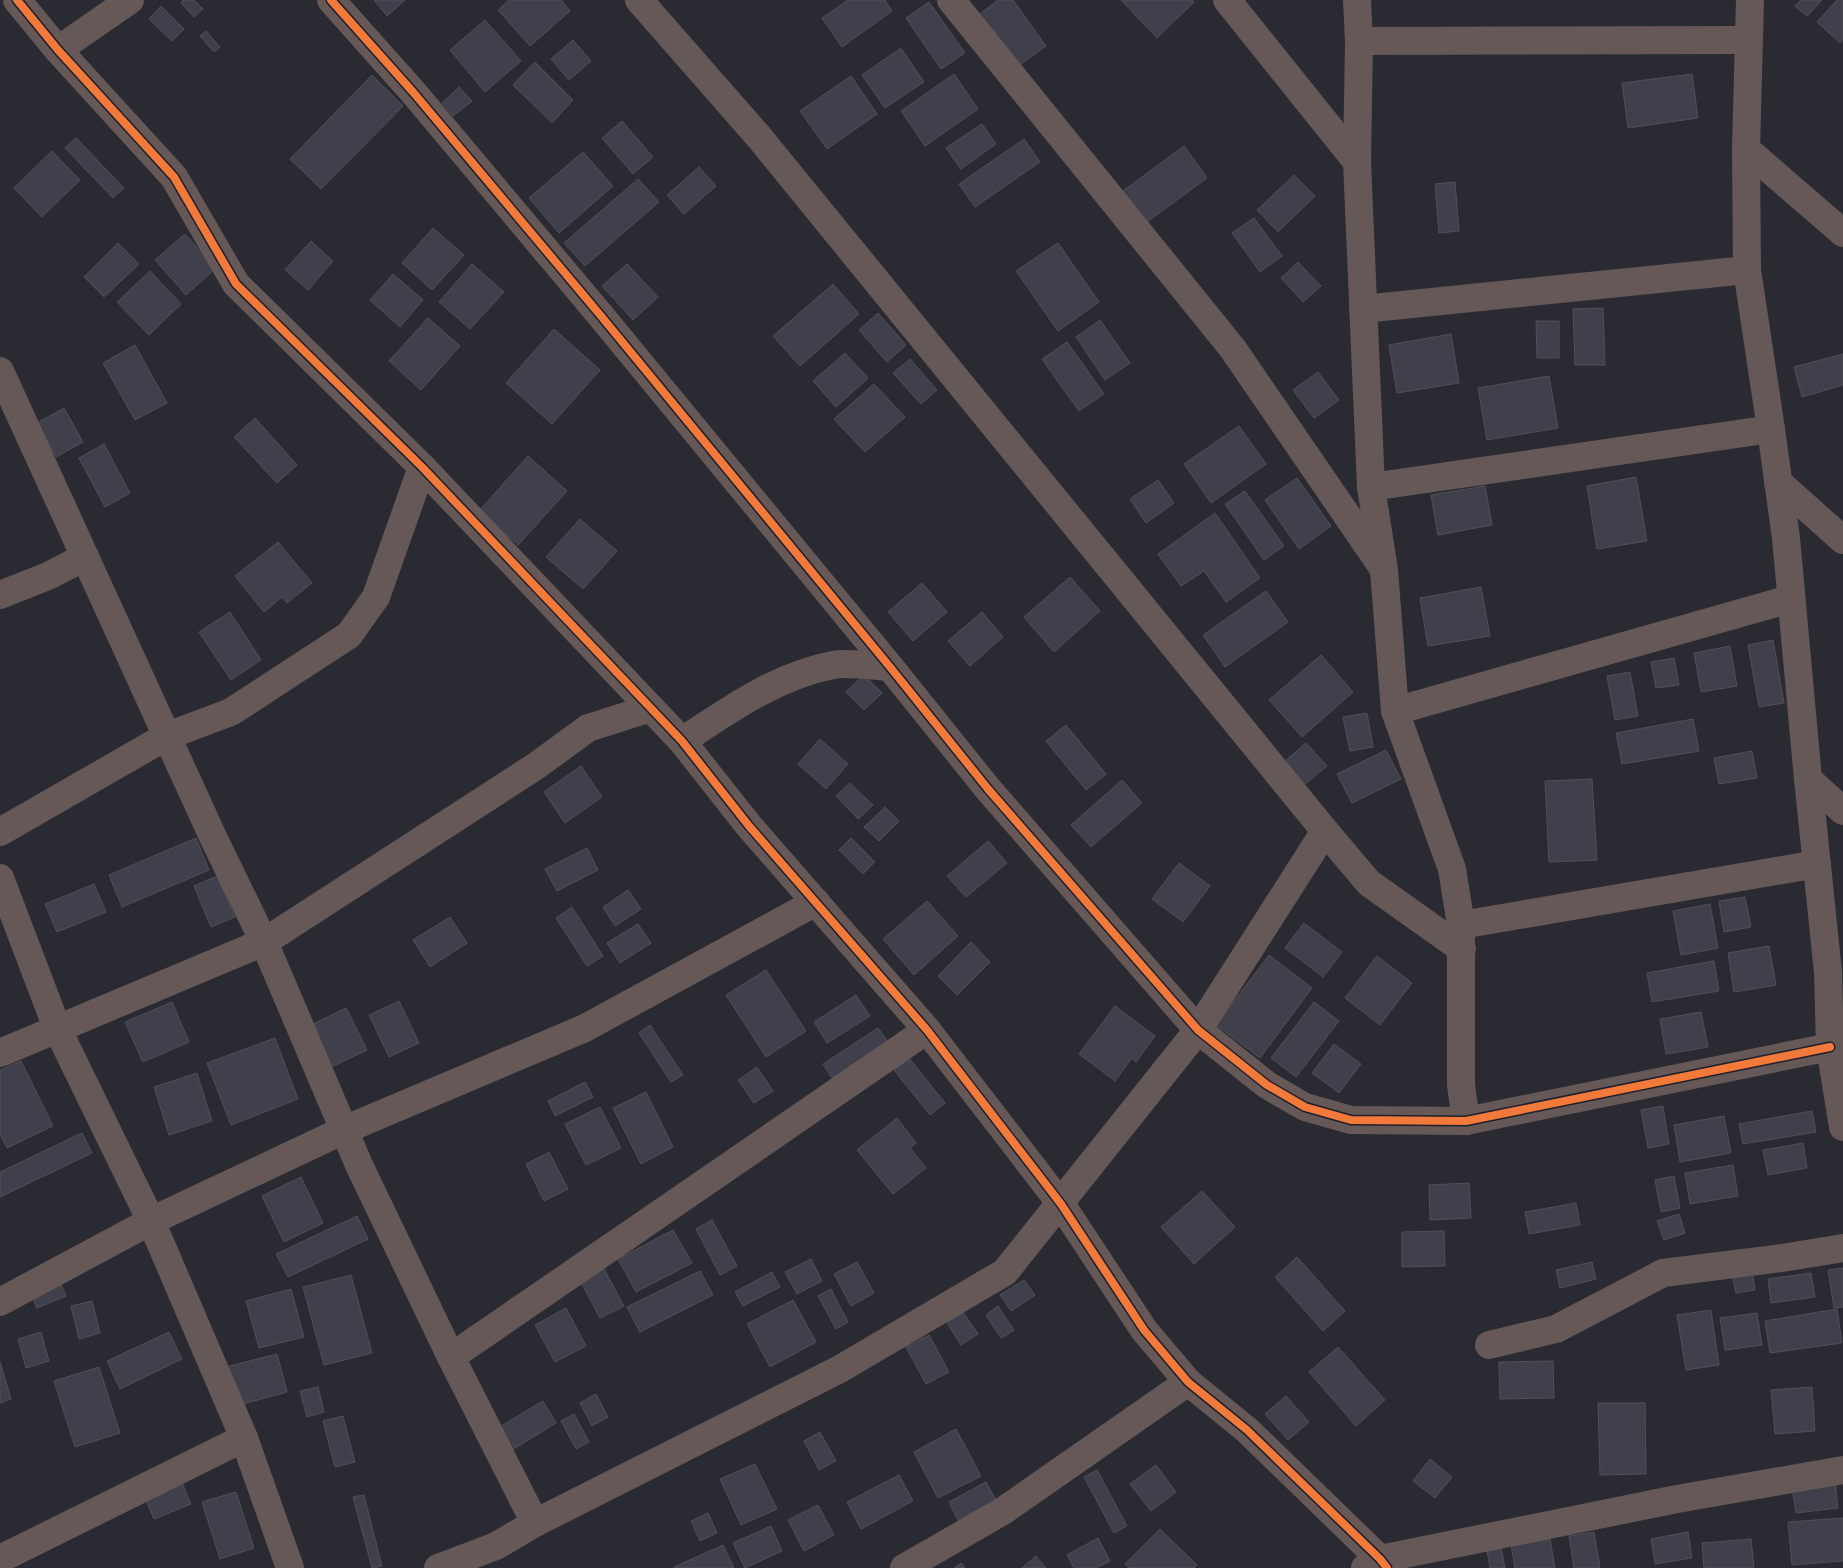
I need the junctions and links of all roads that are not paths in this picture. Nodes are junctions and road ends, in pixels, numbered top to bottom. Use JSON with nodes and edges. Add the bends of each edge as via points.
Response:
{"nodes":[{"id":1,"x":16,"y":0,"type":"edge"},
{"id":2,"x":130,"y":0,"type":"edge"},
{"id":3,"x":330,"y":0,"type":"edge"},
{"id":4,"x":639,"y":0,"type":"edge"},
{"id":5,"x":951,"y":0,"type":"edge"},
{"id":6,"x":1227,"y":0,"type":"edge"},
{"id":7,"x":1358,"y":0,"type":"edge"},
{"id":8,"x":1750,"y":0,"type":"edge"},
{"id":9,"x":1748,"y":40,"type":"junction"},
{"id":10,"x":1359,"y":41,"type":"junction"},
{"id":11,"x":58,"y":50,"type":"junction"},
{"id":12,"x":1746,"y":149,"type":"junction"},
{"id":13,"x":1357,"y":162,"type":"junction"},
{"id":14,"x":1843,"y":233,"type":"edge"},
{"id":15,"x":1747,"y":270,"type":"junction"},
{"id":16,"x":1363,"y":309,"type":"junction"},
{"id":17,"x":0,"y":371,"type":"edge"},
{"id":18,"x":1771,"y":429,"type":"junction"},
{"id":19,"x":422,"y":467,"type":"junction"},
{"id":20,"x":1778,"y":482,"type":"junction"},
{"id":21,"x":1371,"y":487,"type":"junction"},
{"id":22,"x":1843,"y":540,"type":"edge"},
{"id":23,"x":85,"y":557,"type":"junction"},
{"id":24,"x":1384,"y":570,"type":"junction"},
{"id":25,"x":0,"y":595,"type":"edge"},
{"id":26,"x":1790,"y":599,"type":"junction"},
{"id":27,"x":890,"y":667,"type":"junction"},
{"id":28,"x":650,"y":708,"type":"junction"},
{"id":29,"x":1395,"y":712,"type":"junction"},
{"id":30,"x":167,"y":736,"type":"junction"},
{"id":31,"x":682,"y":741,"type":"junction"},
{"id":32,"x":1808,"y":779,"type":"junction"},
{"id":33,"x":1843,"y":811,"type":"edge"},
{"id":34,"x":1325,"y":831,"type":"junction"},
{"id":35,"x":0,"y":832,"type":"edge"},
{"id":36,"x":1817,"y":864,"type":"junction"},
{"id":37,"x":0,"y":878,"type":"edge"},
{"id":38,"x":816,"y":902,"type":"junction"},
{"id":39,"x":1461,"y":937,"type":"junction"},
{"id":40,"x":264,"y":942,"type":"junction"},
{"id":41,"x":57,"y":1028,"type":"junction"},
{"id":42,"x":927,"y":1030,"type":"junction"},
{"id":43,"x":1198,"y":1030,"type":"junction"},
{"id":44,"x":1830,"y":1047,"type":"junction"},
{"id":45,"x":0,"y":1053,"type":"edge"},
{"id":46,"x":1466,"y":1121,"type":"junction"},
{"id":47,"x":1843,"y":1127,"type":"edge"},
{"id":48,"x":344,"y":1130,"type":"junction"},
{"id":49,"x":1060,"y":1204,"type":"junction"},
{"id":50,"x":151,"y":1221,"type":"junction"},
{"id":51,"x":1843,"y":1248,"type":"edge"},
{"id":52,"x":0,"y":1302,"type":"edge"},
{"id":53,"x":1490,"y":1345,"type":"dead end"},
{"id":54,"x":450,"y":1357,"type":"junction"},
{"id":55,"x":1188,"y":1382,"type":"junction"},
{"id":56,"x":244,"y":1438,"type":"junction"},
{"id":57,"x":1843,"y":1470,"type":"edge"},
{"id":58,"x":535,"y":1523,"type":"junction"},
{"id":59,"x":0,"y":1559,"type":"edge"},
{"id":60,"x":1377,"y":1565,"type":"edge"},
{"id":61,"x":290,"y":1568,"type":"edge"},
{"id":62,"x":438,"y":1568,"type":"edge"},
{"id":63,"x":904,"y":1568,"type":"edge"}],
"edges":[{"from":1,"to":11,"type":"street"},
{"from":2,"to":11,"type":"street"},
{"from":3,"to":27,"type":"street","via":[[420,99]]},
{"from":4,"to":34,"type":"street","via":[[759,136]]},
{"from":5,"to":24,"type":"street","via":[[1233,349]]},
{"from":6,"to":13,"type":"street"},
{"from":7,"to":10,"type":"street"},
{"from":8,"to":9,"type":"street"},
{"from":9,"to":10,"type":"street"},
{"from":9,"to":12,"type":"street"},
{"from":10,"to":13,"type":"street"},
{"from":11,"to":19,"type":"street","via":[[174,177],[236,284]]},
{"from":12,"to":14,"type":"street"},
{"from":12,"to":15,"type":"street"},
{"from":13,"to":16,"type":"street"},
{"from":15,"to":16,"type":"street"},
{"from":15,"to":18,"type":"street"},
{"from":16,"to":21,"type":"street"},
{"from":17,"to":23,"type":"street"},
{"from":18,"to":20,"type":"street"},
{"from":18,"to":21,"type":"street"},
{"from":19,"to":28,"type":"street"},
{"from":19,"to":30,"type":"street","via":[[376,597],[349,635],[230,712]]},
{"from":20,"to":22,"type":"street"},
{"from":20,"to":26,"type":"street"},
{"from":21,"to":24,"type":"street"},
{"from":23,"to":25,"type":"street"},
{"from":23,"to":30,"type":"street"},
{"from":24,"to":29,"type":"street"},
{"from":26,"to":29,"type":"street"},
{"from":26,"to":32,"type":"street"},
{"from":27,"to":31,"type":"street","via":[[834,664],[795,676],[754,694]]},
{"from":27,"to":43,"type":"street","via":[[988,789]]},
{"from":28,"to":31,"type":"street"},
{"from":28,"to":40,"type":"street","via":[[588,728],[536,766]]},
{"from":29,"to":39,"type":"street","via":[[1452,869]]},
{"from":30,"to":35,"type":"street"},
{"from":30,"to":40,"type":"street"},
{"from":31,"to":38,"type":"street","via":[[749,826]]},
{"from":32,"to":33,"type":"street"},
{"from":32,"to":36,"type":"street"},
{"from":34,"to":39,"type":"street","via":[[1369,883]]},
{"from":34,"to":43,"type":"street"},
{"from":36,"to":39,"type":"street"},
{"from":36,"to":44,"type":"street","via":[[1828,972]]},
{"from":37,"to":41,"type":"street"},
{"from":38,"to":42,"type":"street"},
{"from":38,"to":48,"type":"street","via":[[585,1028]]},
{"from":39,"to":46,"type":"street","via":[[1461,1085]]},
{"from":40,"to":41,"type":"street"},
{"from":40,"to":48,"type":"street"},
{"from":41,"to":45,"type":"street"},
{"from":41,"to":50,"type":"street"},
{"from":42,"to":49,"type":"street"},
{"from":42,"to":54,"type":"street"},
{"from":43,"to":46,"type":"street","via":[[1267,1084],[1305,1107],[1351,1120]]},
{"from":43,"to":49,"type":"street"},
{"from":44,"to":46,"type":"street"},
{"from":44,"to":47,"type":"street"},
{"from":48,"to":50,"type":"street"},
{"from":48,"to":54,"type":"street"},
{"from":49,"to":55,"type":"street","via":[[1144,1330]]},
{"from":49,"to":58,"type":"street","via":[[1005,1272],[840,1369]]},
{"from":50,"to":52,"type":"street"},
{"from":50,"to":56,"type":"street"},
{"from":51,"to":53,"type":"street","via":[[1663,1273],[1556,1329]]},
{"from":54,"to":58,"type":"street"},
{"from":55,"to":60,"type":"street","via":[[1247,1430]]},
{"from":55,"to":63,"type":"street","via":[[1003,1510]]},
{"from":56,"to":59,"type":"street"},
{"from":56,"to":61,"type":"street"},
{"from":57,"to":60,"type":"street","via":[[1677,1499]]},
{"from":58,"to":62,"type":"street","via":[[496,1546]]}]}
